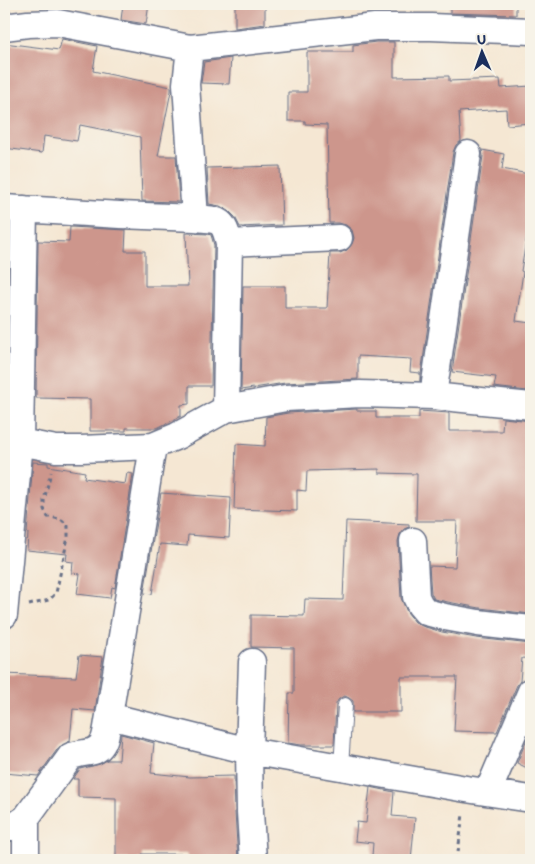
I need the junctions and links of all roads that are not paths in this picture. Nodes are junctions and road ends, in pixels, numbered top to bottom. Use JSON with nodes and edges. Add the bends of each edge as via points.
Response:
{"nodes":[{"id":1,"x":4,"y":27,"type":"edge"},
{"id":2,"x":531,"y":31,"type":"edge"},
{"id":3,"x":190,"y":48,"type":"junction"},
{"id":4,"x":468,"y":154,"type":"dead end"},
{"id":5,"x":14,"y":208,"type":"edge"},
{"id":6,"x":195,"y":218,"type":"junction"},
{"id":7,"x":339,"y":238,"type":"dead end"},
{"id":8,"x":229,"y":242,"type":"junction"},
{"id":9,"x":433,"y":396,"type":"junction"},
{"id":10,"x":531,"y":406,"type":"edge"},
{"id":11,"x":226,"y":409,"type":"junction"},
{"id":12,"x":12,"y":441,"type":"edge"},
{"id":13,"x":153,"y":446,"type":"junction"},
{"id":14,"x":414,"y":541,"type":"dead end"},
{"id":15,"x":4,"y":613,"type":"edge"},
{"id":16,"x":531,"y":630,"type":"edge"},
{"id":17,"x":252,"y":662,"type":"dead end"},
{"id":18,"x":531,"y":691,"type":"edge"},
{"id":19,"x":345,"y":705,"type":"dead end"},
{"id":20,"x":109,"y":716,"type":"junction"},
{"id":21,"x":249,"y":751,"type":"junction"},
{"id":22,"x":341,"y":767,"type":"junction"},
{"id":23,"x":477,"y":790,"type":"junction"},
{"id":24,"x":531,"y":799,"type":"edge"},
{"id":25,"x":15,"y":823,"type":"edge"},
{"id":26,"x":26,"y":860,"type":"edge"},
{"id":27,"x":253,"y":860,"type":"edge"}],
"edges":[{"from":1,"to":3,"type":"street","via":[[58,23]]},
{"from":2,"to":3,"type":"street","via":[[375,27]]},
{"from":3,"to":6,"type":"street","via":[[186,84]]},
{"from":4,"to":9,"type":"street"},
{"from":5,"to":6,"type":"street"},
{"from":5,"to":12,"type":"street"},
{"from":6,"to":8,"type":"street","via":[[220,222],[226,229]]},
{"from":7,"to":8,"type":"street"},
{"from":8,"to":11,"type":"street"},
{"from":9,"to":10,"type":"street"},
{"from":9,"to":11,"type":"street","via":[[360,394],[286,398]]},
{"from":11,"to":13,"type":"street"},
{"from":12,"to":13,"type":"street","via":[[56,449]]},
{"from":12,"to":15,"type":"street"},
{"from":13,"to":20,"type":"street"},
{"from":14,"to":16,"type":"street","via":[[416,597],[426,612],[478,624]]},
{"from":17,"to":21,"type":"street"},
{"from":18,"to":23,"type":"street"},
{"from":19,"to":22,"type":"lane"},
{"from":20,"to":21,"type":"street"},
{"from":20,"to":25,"type":"street","via":[[103,745],[91,752],[71,756]]},
{"from":21,"to":22,"type":"street"},
{"from":21,"to":27,"type":"street"},
{"from":22,"to":23,"type":"street"},
{"from":23,"to":24,"type":"street"},
{"from":25,"to":26,"type":"street"}]}
